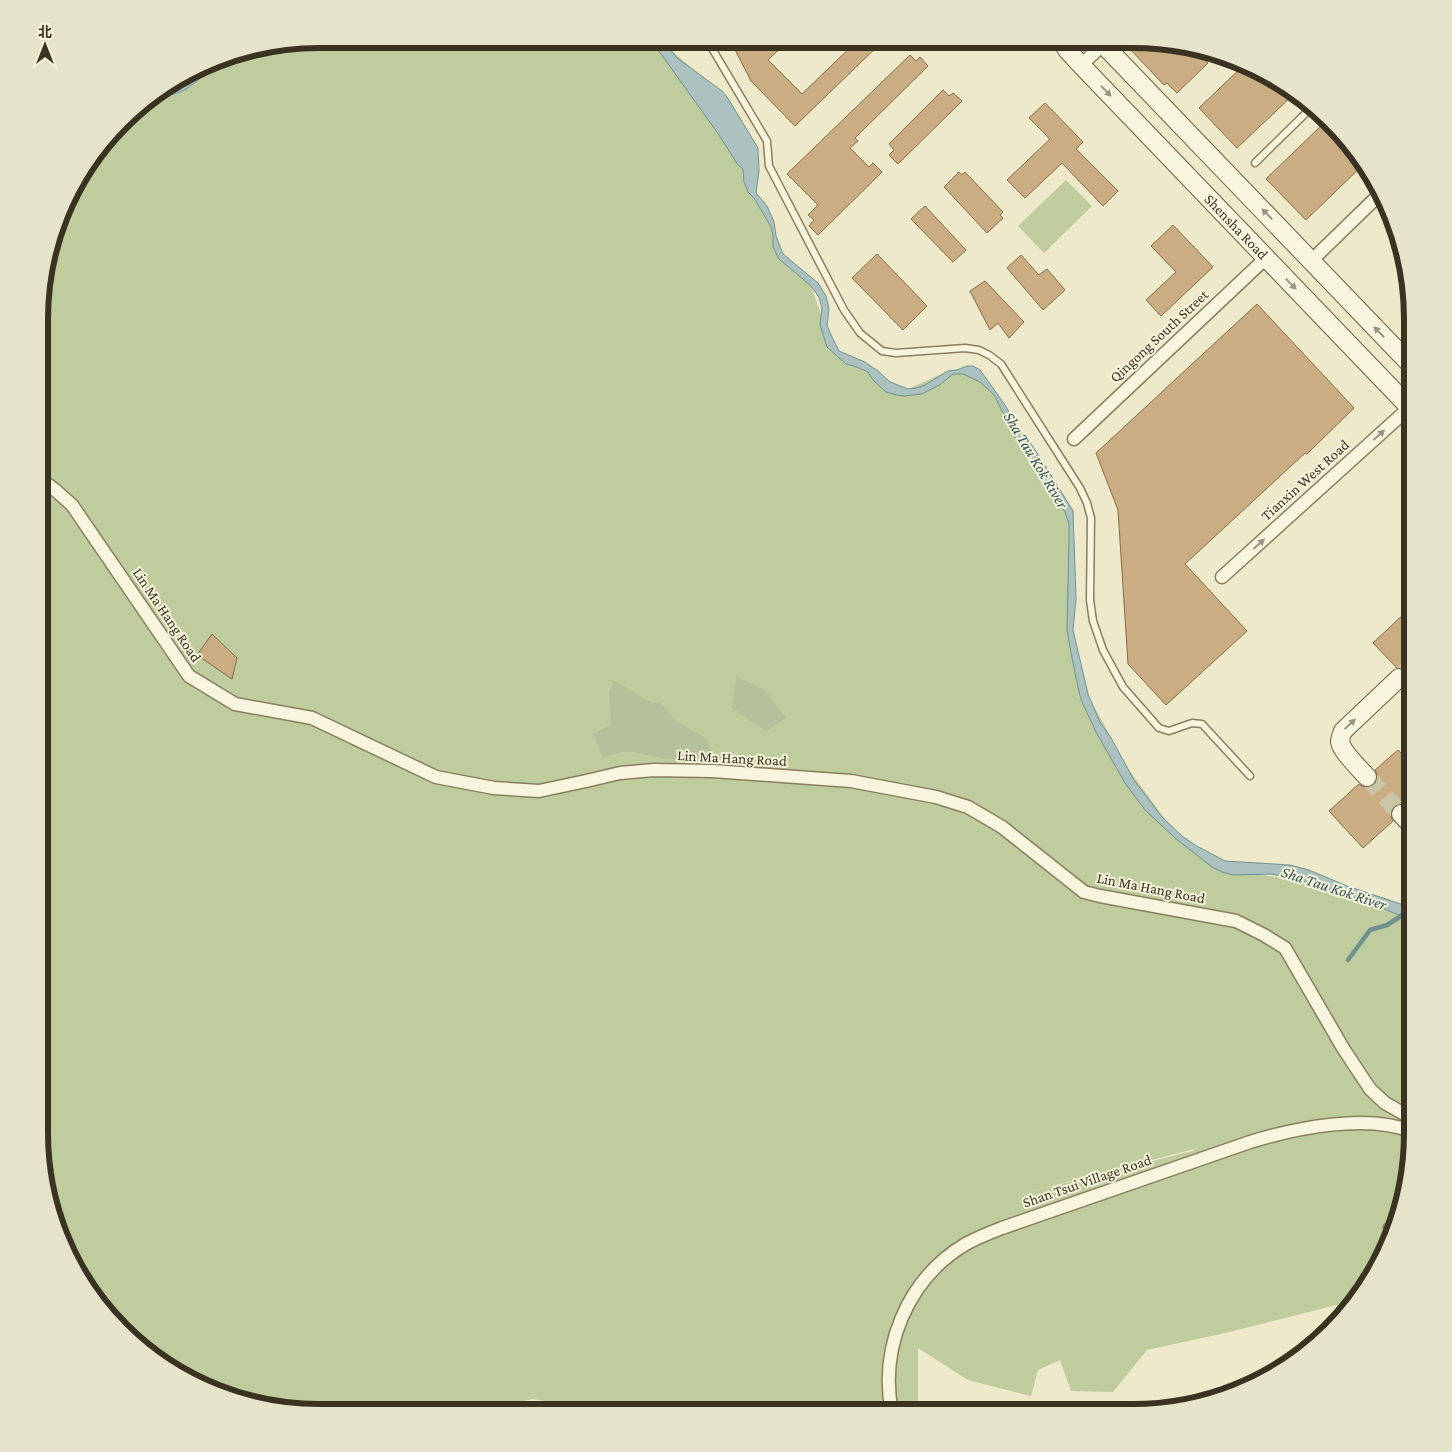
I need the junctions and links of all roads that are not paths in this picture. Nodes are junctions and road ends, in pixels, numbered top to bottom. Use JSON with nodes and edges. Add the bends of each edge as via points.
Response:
{"nodes":[{"id":1,"x":712,"y":48,"type":"edge"},
{"id":2,"x":1066,"y":48,"type":"edge"},
{"id":3,"x":1098,"y":48,"type":"edge"},
{"id":4,"x":1110,"y":48,"type":"edge"},
{"id":5,"x":1082,"y":65,"type":"junction"},
{"id":6,"x":1307,"y":111,"type":"edge"},
{"id":7,"x":1255,"y":163,"type":"dead end"},
{"id":8,"x":1376,"y":198,"type":"edge"},
{"id":9,"x":1266,"y":258,"type":"junction"},
{"id":10,"x":1311,"y":261,"type":"junction"},
{"id":11,"x":1404,"y":358,"type":"edge"},
{"id":12,"x":1404,"y":403,"type":"edge"},
{"id":13,"x":1404,"y":416,"type":"edge"},
{"id":14,"x":1074,"y":439,"type":"dead end"},
{"id":15,"x":48,"y":485,"type":"edge"},
{"id":16,"x":1222,"y":577,"type":"dead end"},
{"id":17,"x":1399,"y":678,"type":"tunnel mouth"},
{"id":18,"x":1250,"y":776,"type":"dead end"},
{"id":19,"x":1368,"y":777,"type":"tunnel mouth"},
{"id":20,"x":1404,"y":1113,"type":"edge"},
{"id":21,"x":1404,"y":1129,"type":"edge"},
{"id":22,"x":891,"y":1404,"type":"edge"}],
"edges":[{"from":1,"to":18,"type":"lane","via":[[767,141],[769,166],[844,310],[860,333],[882,351],[896,353],[965,348],[979,350],[1001,364],[1087,503],[1091,518],[1090,600],[1093,621],[1103,650],[1123,686],[1159,728],[1170,731],[1192,723],[1202,724]]},
{"from":2,"to":5,"type":"main road","name":"Shensha Road"},
{"from":3,"to":5,"type":"street"},
{"from":10,"to":4,"type":"main road","name":"Shensha Road","one_way":true},
{"from":5,"to":9,"type":"main road","name":"Shensha Road","one_way":true},
{"from":6,"to":7,"type":"lane"},
{"from":8,"to":10,"type":"street"},
{"from":9,"to":12,"type":"main road","name":"Shensha Road","one_way":true},
{"from":9,"to":14,"type":"street","name":"Qingong South Street"},
{"from":11,"to":10,"type":"main road","name":"Shensha Road","one_way":true},
{"from":16,"to":13,"type":"street","name":"Tianxin West Road","one_way":true},
{"from":15,"to":20,"type":"street","name":"Lin Ma Hang Road","via":[[72,505],[189,676],[235,704],[312,718],[436,777],[494,788],[539,791],[620,773],[712,771],[850,782],[936,797],[968,807],[1002,827],[1084,892],[1236,921],[1285,948],[1370,1089]]},
{"from":19,"to":17,"type":"main road","one_way":true,"via":[[1342,748],[1341,736]]},
{"from":21,"to":22,"type":"street","name":"Shan Tsui Village Road","via":[[1346,1124],[1280,1134],[976,1239],[932,1271],[916,1290],[903,1315],[890,1358]]}]}
